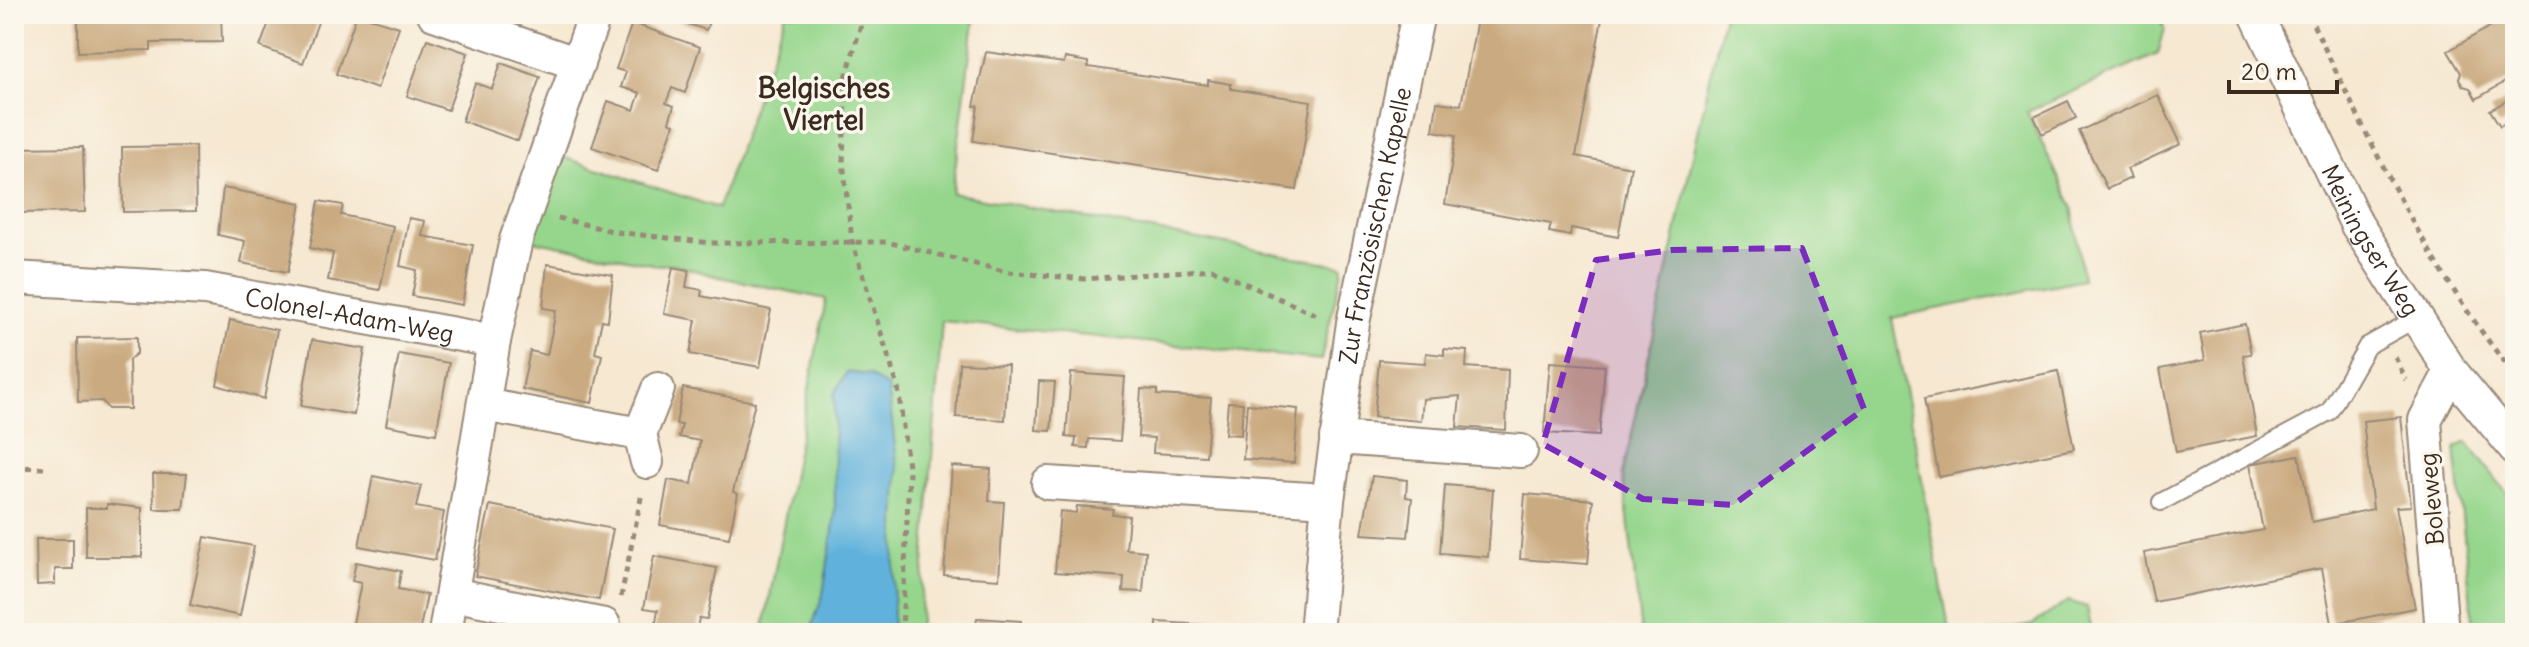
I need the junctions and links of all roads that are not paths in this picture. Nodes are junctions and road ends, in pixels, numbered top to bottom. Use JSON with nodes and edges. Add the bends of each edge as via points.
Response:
{"nodes":[{"id":1,"x":434,"y":14,"type":"edge"},
{"id":2,"x":595,"y":14,"type":"edge"},
{"id":3,"x":1418,"y":14,"type":"edge"},
{"id":4,"x":2262,"y":16,"type":"edge"},
{"id":5,"x":578,"y":64,"type":"junction"},
{"id":6,"x":14,"y":278,"type":"edge"},
{"id":7,"x":2417,"y":318,"type":"junction"},
{"id":8,"x":494,"y":341,"type":"junction"},
{"id":9,"x":2451,"y":371,"type":"junction"},
{"id":10,"x":658,"y":389,"type":"dead end"},
{"id":11,"x":484,"y":405,"type":"junction"},
{"id":12,"x":1336,"y":438,"type":"junction"},
{"id":13,"x":2515,"y":448,"type":"edge"},
{"id":14,"x":1521,"y":451,"type":"dead end"},
{"id":15,"x":1048,"y":483,"type":"dead end"},
{"id":16,"x":1328,"y":500,"type":"junction"},
{"id":17,"x":2161,"y":502,"type":"dead end"},
{"id":18,"x":452,"y":594,"type":"junction"},
{"id":19,"x":604,"y":629,"type":"edge"},
{"id":20,"x":445,"y":633,"type":"edge"},
{"id":21,"x":1316,"y":633,"type":"edge"},
{"id":22,"x":2370,"y":633,"type":"edge"},
{"id":23,"x":2380,"y":633,"type":"edge"},
{"id":24,"x":2442,"y":633,"type":"edge"}],
"edges":[{"from":1,"to":5,"type":"street"},
{"from":2,"to":5,"type":"street"},
{"from":3,"to":12,"type":"street","name":"Zur Französischen Kapelle","via":[[1353,323]]},
{"from":4,"to":7,"type":"street","name":"Meiningser Weg","via":[[2357,225]]},
{"from":5,"to":8,"type":"street","via":[[516,240]]},
{"from":6,"to":8,"type":"street","name":"Colonel-Adam-Weg","via":[[205,289]]},
{"from":7,"to":9,"type":"street","name":"Meiningser Weg"},
{"from":7,"to":17,"type":"lane","via":[[2367,346],[2329,412]]},
{"from":8,"to":11,"type":"street"},
{"from":9,"to":13,"type":"street","name":"Meiningser Weg"},
{"from":9,"to":24,"type":"street","name":"Boleweg","via":[[2425,420]]},
{"from":10,"to":11,"type":"street","via":[[644,448]]},
{"from":11,"to":18,"type":"street"},
{"from":12,"to":14,"type":"street"},
{"from":12,"to":16,"type":"street","name":"Zur Französischen Kapelle"},
{"from":15,"to":16,"type":"street"},
{"from":16,"to":21,"type":"street","name":"Zur Französischen Kapelle"},
{"from":18,"to":19,"type":"street"},
{"from":18,"to":20,"type":"street"},
{"from":22,"to":23,"type":"lane"}]}
